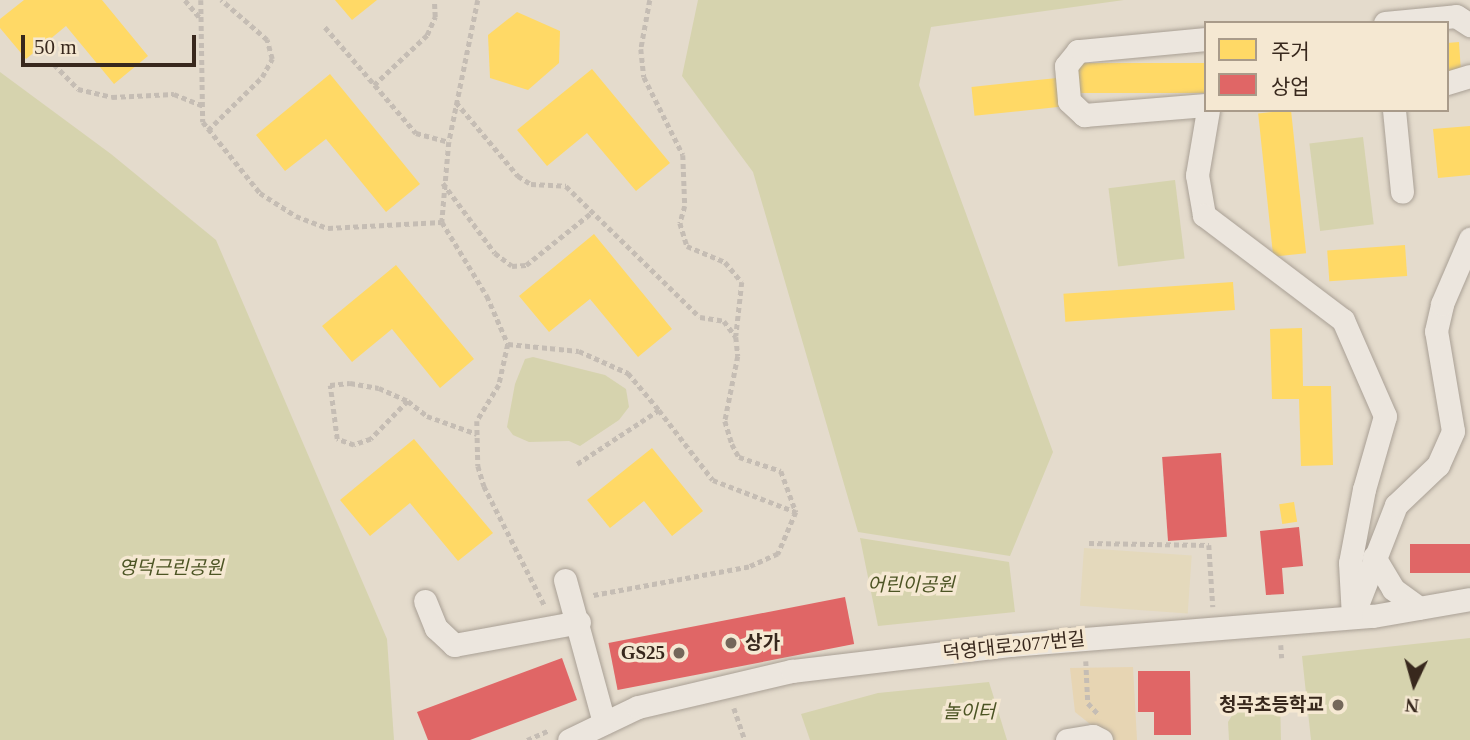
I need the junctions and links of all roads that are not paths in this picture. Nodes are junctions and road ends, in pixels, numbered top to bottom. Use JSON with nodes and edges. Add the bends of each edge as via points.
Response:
{"nodes":[{"id":1,"x":1406,"y":21,"type":"edge"},
{"id":2,"x":1470,"y":25,"type":"edge"},
{"id":3,"x":1204,"y":39,"type":"edge"},
{"id":4,"x":1470,"y":76,"type":"edge"},
{"id":5,"x":1449,"y":83,"type":"edge"},
{"id":6,"x":1204,"y":105,"type":"edge"},
{"id":7,"x":1208,"y":112,"type":"edge"},
{"id":8,"x":1394,"y":112,"type":"edge"},
{"id":9,"x":1402,"y":192,"type":"dead end"},
{"id":10,"x":1470,"y":239,"type":"edge"},
{"id":11,"x":1462,"y":434,"type":"edge"},
{"id":12,"x":1364,"y":489,"type":"junction"},
{"id":13,"x":1396,"y":505,"type":"junction"},
{"id":14,"x":1374,"y":557,"type":"junction"},
{"id":15,"x":569,"y":589,"type":"road end"},
{"id":16,"x":1470,"y":599,"type":"edge"},
{"id":17,"x":425,"y":601,"type":"dead end"},
{"id":18,"x":1419,"y":608,"type":"junction"},
{"id":19,"x":1353,"y":617,"type":"junction"},
{"id":20,"x":579,"y":622,"type":"junction"},
{"id":21,"x":604,"y":723,"type":"junction"},
{"id":22,"x":1103,"y":731,"type":"edge"},
{"id":23,"x":569,"y":740,"type":"edge"},
{"id":24,"x":1067,"y":740,"type":"edge"}],
"edges":[{"from":1,"to":2,"type":"street","via":[[1457,16]]},
{"from":3,"to":6,"type":"street","via":[[1078,51],[1066,66],[1069,102],[1084,115]]},
{"from":4,"to":5,"type":"street"},
{"from":7,"to":12,"type":"street","via":[[1198,175],[1203,215],[1343,320],[1385,416]]},
{"from":8,"to":9,"type":"street"},
{"from":10,"to":11,"type":"street","via":[[1442,304],[1436,331]]},
{"from":11,"to":13,"type":"street"},
{"from":12,"to":13,"type":"street"},
{"from":12,"to":19,"type":"street","via":[[1350,563]]},
{"from":13,"to":14,"type":"street"},
{"from":14,"to":18,"type":"street","via":[[1393,589]]},
{"from":14,"to":19,"type":"street"},
{"from":15,"to":20,"type":"street"},
{"from":16,"to":18,"type":"street","name":"덕영대로2077번길"},
{"from":17,"to":20,"type":"street","via":[[436,628],[454,645]]},
{"from":18,"to":19,"type":"street","name":"덕영대로2077번길"},
{"from":19,"to":21,"type":"street","name":"덕영대로2077번길","via":[[1010,645],[792,671],[638,707]]},
{"from":20,"to":21,"type":"street"},
{"from":21,"to":23,"type":"street","name":"덕영대로2077번길"},
{"from":22,"to":24,"type":"street"}]}
